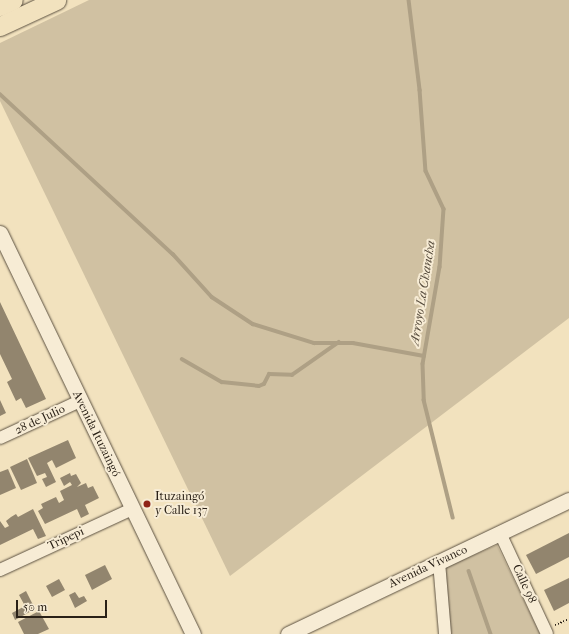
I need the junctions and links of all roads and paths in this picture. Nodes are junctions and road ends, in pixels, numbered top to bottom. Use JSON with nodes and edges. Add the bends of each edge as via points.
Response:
{"nodes":[{"id":1,"x":13,"y":0,"type":"edge"},
{"id":2,"x":56,"y":0,"type":"edge"},
{"id":3,"x":0,"y":6,"type":"edge"},
{"id":4,"x":0,"y":26,"type":"edge"},
{"id":5,"x":0,"y":233,"type":"edge"},
{"id":6,"x":80,"y":401,"type":"junction"},
{"id":7,"x":0,"y":438,"type":"edge"},
{"id":8,"x":569,"y":500,"type":"edge"},
{"id":9,"x":132,"y":509,"type":"junction"},
{"id":10,"x":500,"y":533,"type":"junction"},
{"id":11,"x":439,"y":562,"type":"junction"},
{"id":12,"x":0,"y":570,"type":"edge"},
{"id":13,"x":569,"y":619,"type":"edge"},
{"id":14,"x":546,"y":632,"type":"edge"},
{"id":15,"x":193,"y":634,"type":"edge"},
{"id":16,"x":288,"y":634,"type":"edge"},
{"id":17,"x":445,"y":634,"type":"edge"}],
"edges":[{"from":1,"to":3,"type":"main road"},
{"from":2,"to":4,"type":"main road"},
{"from":5,"to":6,"type":"street","name":"Avenida Ituzaingó"},
{"from":6,"to":7,"type":"street","name":"28 de Julio"},
{"from":6,"to":9,"type":"street","name":"Avenida Ituzaingó"},
{"from":8,"to":10,"type":"street","name":"Avenida Vivanco"},
{"from":9,"to":12,"type":"street","name":"Tripepi"},
{"from":9,"to":15,"type":"street","name":"Avenida Ituzaingó"},
{"from":10,"to":11,"type":"street","name":"Avenida Vivanco"},
{"from":10,"to":14,"type":"street","name":"Calle 98"},
{"from":11,"to":16,"type":"street","name":"Avenida Vivanco"},
{"from":11,"to":17,"type":"street"},
{"from":13,"to":14,"type":"path"}]}
